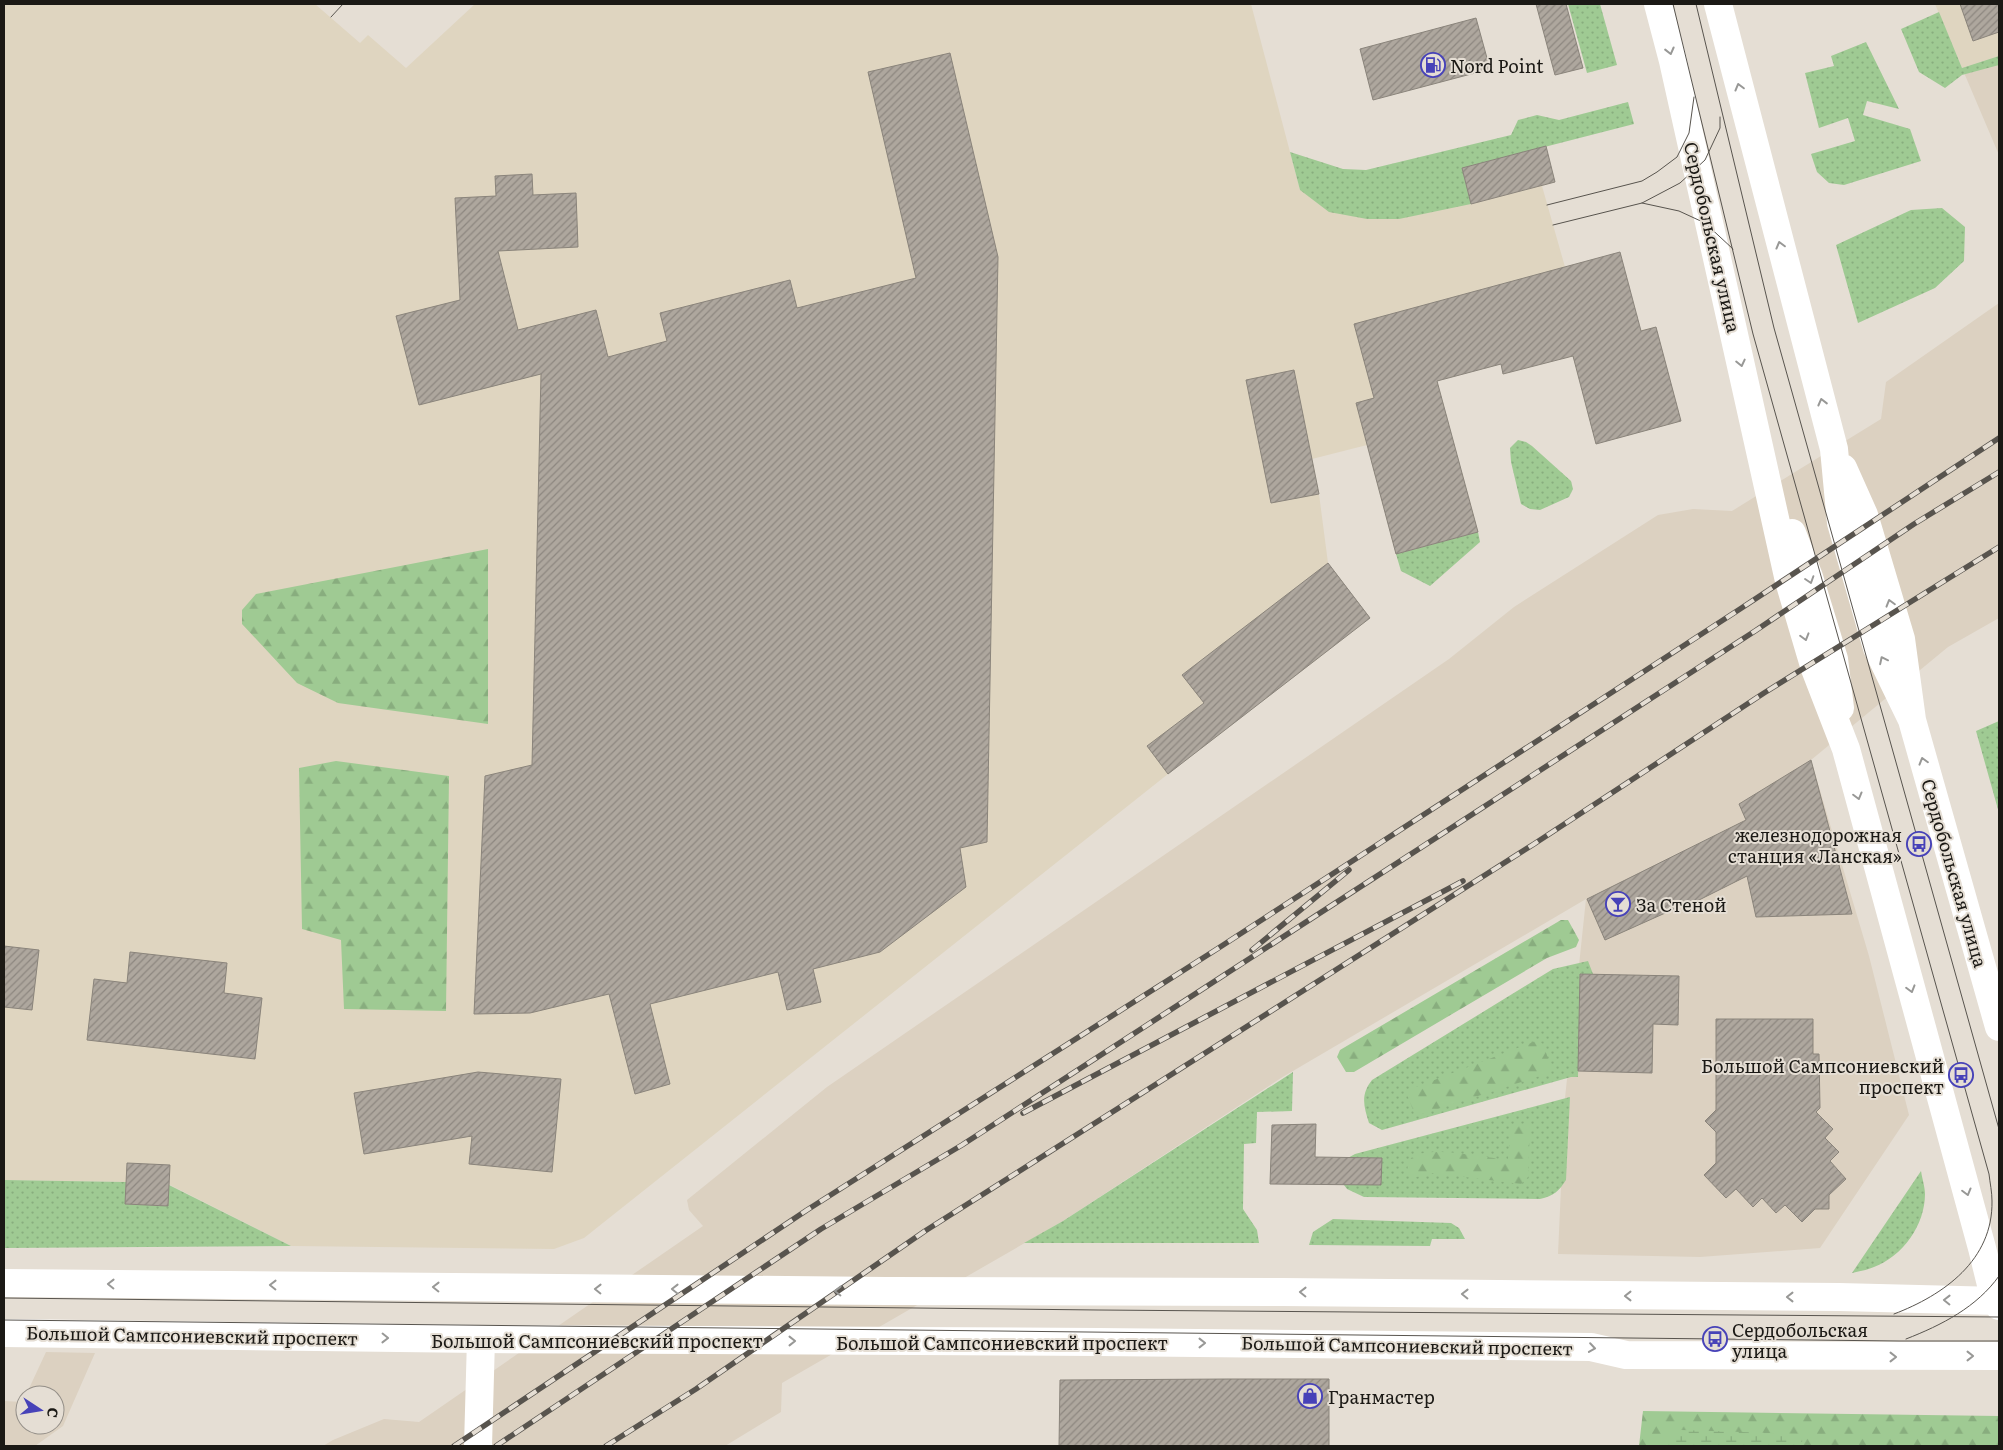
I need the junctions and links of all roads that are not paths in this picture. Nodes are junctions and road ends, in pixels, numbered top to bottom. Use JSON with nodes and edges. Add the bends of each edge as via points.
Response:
{"nodes":[{"id":1,"x":1658,"y":4,"type":"edge"},
{"id":2,"x":1718,"y":4,"type":"edge"},
{"id":3,"x":1999,"y":1027,"type":"edge"},
{"id":4,"x":4,"y":1283,"type":"edge"},
{"id":5,"x":1998,"y":1302,"type":"edge"},
{"id":6,"x":4,"y":1333,"type":"edge"},
{"id":7,"x":481,"y":1339,"type":"junction"},
{"id":8,"x":1999,"y":1356,"type":"edge"},
{"id":9,"x":478,"y":1446,"type":"edge"}],
"edges":[{"from":1,"to":5,"type":"main road","name":"Сердобольская улица","one_way":true,"via":[[1766,470],[1810,577],[1834,659],[1846,749]]},
{"from":3,"to":2,"type":"main road","name":"Сердобольская улица","one_way":true,"via":[[1912,720],[1877,648],[1841,523],[1834,449]]},
{"from":5,"to":4,"type":"main road","one_way":true,"via":[[1829,1297]]},
{"from":6,"to":7,"type":"main road","name":"Большой Сампсониевский проспект","one_way":true},
{"from":7,"to":8,"type":"main road","name":"Большой Сампсониевский проспект","one_way":true,"via":[[1590,1347],[1626,1355]]},
{"from":7,"to":9,"type":"main road"}]}
